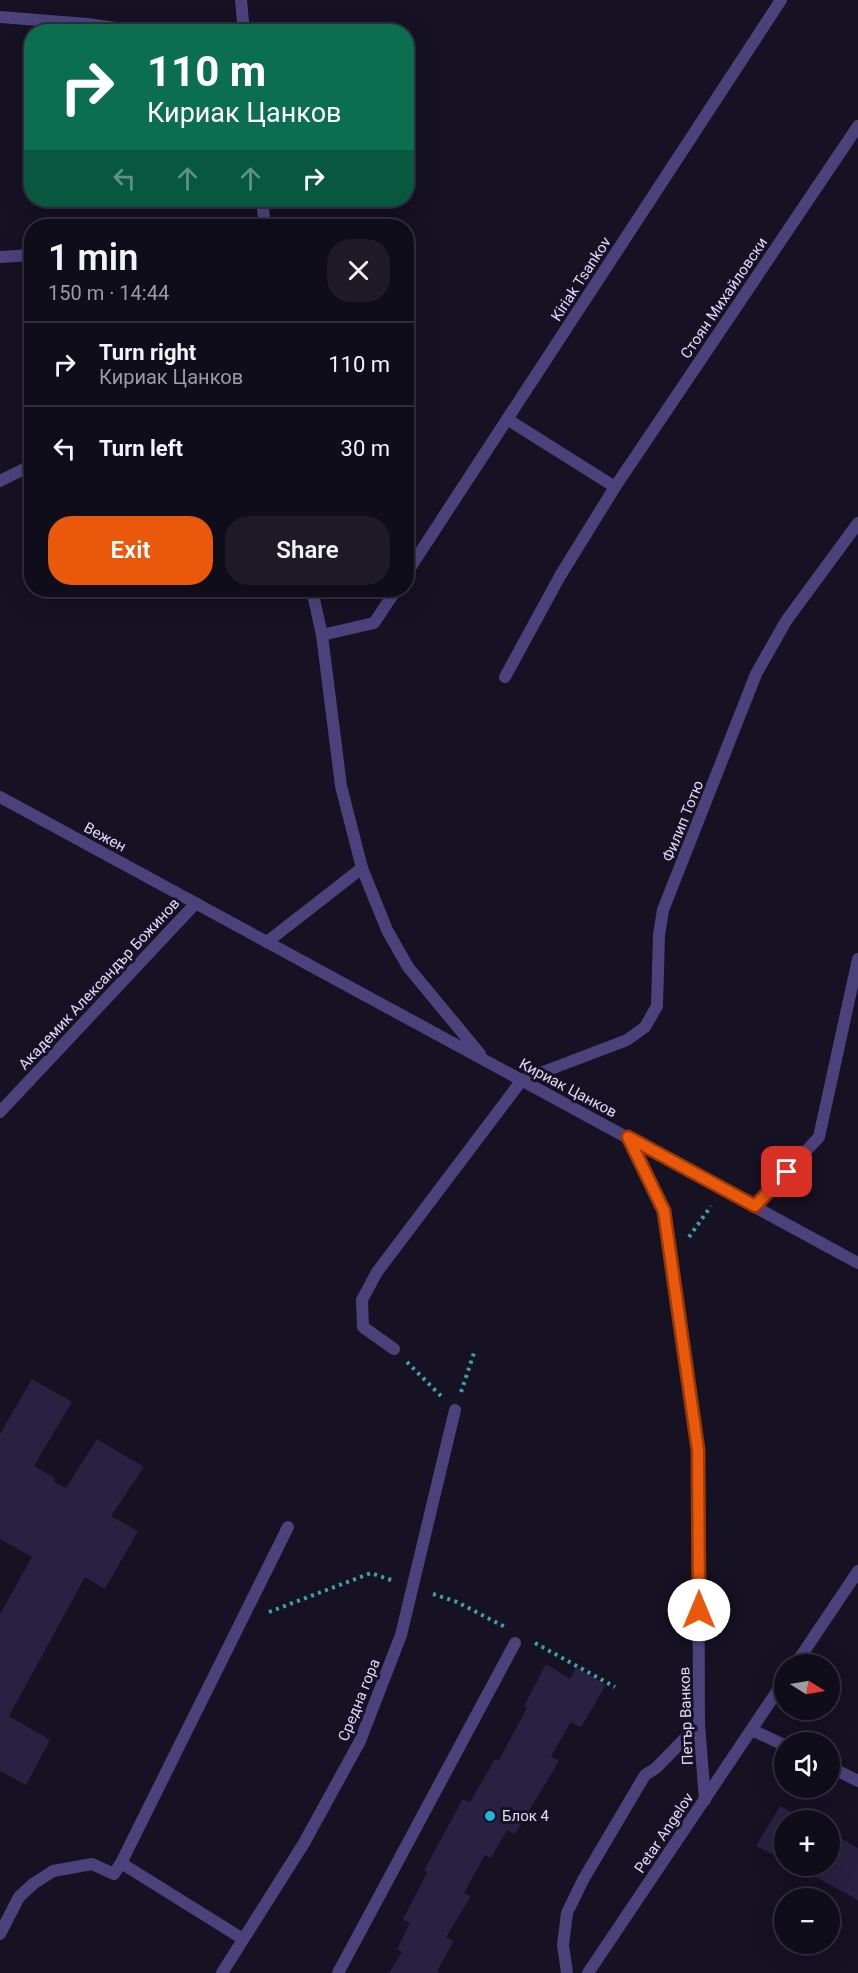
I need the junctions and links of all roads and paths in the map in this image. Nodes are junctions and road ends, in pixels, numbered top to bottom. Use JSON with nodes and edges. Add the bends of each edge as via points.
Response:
{"nodes":[{"id":1,"x":241,"y":0,"type":"edge"},
{"id":2,"x":781,"y":0,"type":"edge"},
{"id":3,"x":0,"y":16,"type":"edge"},
{"id":4,"x":87,"y":24,"type":"edge"},
{"id":5,"x":243,"y":24,"type":"edge"},
{"id":6,"x":858,"y":126,"type":"edge"},
{"id":7,"x":24,"y":256,"type":"edge"},
{"id":8,"x":0,"y":257,"type":"edge"},
{"id":9,"x":507,"y":420,"type":"junction"},
{"id":10,"x":24,"y":469,"type":"edge"},
{"id":11,"x":0,"y":481,"type":"edge"},
{"id":12,"x":615,"y":487,"type":"junction"},
{"id":13,"x":858,"y":523,"type":"edge"},
{"id":14,"x":414,"y":562,"type":"edge"},
{"id":15,"x":314,"y":597,"type":"edge"},
{"id":16,"x":391,"y":597,"type":"edge"},
{"id":17,"x":322,"y":635,"type":"junction"},
{"id":18,"x":505,"y":677,"type":"dead end"},
{"id":19,"x":0,"y":797,"type":"edge"},
{"id":20,"x":362,"y":868,"type":"junction"},
{"id":21,"x":196,"y":903,"type":"junction"},
{"id":22,"x":267,"y":942,"type":"junction"},
{"id":23,"x":858,"y":959,"type":"edge"},
{"id":24,"x":485,"y":1060,"type":"junction"},
{"id":25,"x":522,"y":1080,"type":"junction"},
{"id":26,"x":0,"y":1112,"type":"edge"},
{"id":27,"x":628,"y":1137,"type":"junction"},
{"id":28,"x":723,"y":1189,"type":"junction"},
{"id":29,"x":755,"y":1206,"type":"junction"},
{"id":30,"x":672,"y":1262,"type":"junction"},
{"id":31,"x":858,"y":1263,"type":"edge"},
{"id":32,"x":394,"y":1348,"type":"joint"},
{"id":33,"x":476,"y":1350,"type":"dead end"},
{"id":34,"x":455,"y":1410,"type":"junction"},
{"id":35,"x":288,"y":1527,"type":"dead end"},
{"id":36,"x":858,"y":1571,"type":"edge"},
{"id":37,"x":404,"y":1584,"type":"dead end"},
{"id":38,"x":425,"y":1591,"type":"dead end"},
{"id":39,"x":240,"y":1623,"type":"junction"},
{"id":40,"x":505,"y":1627,"type":"dead end"},
{"id":41,"x":531,"y":1641,"type":"dead end"},
{"id":42,"x":515,"y":1643,"type":"dead end"},
{"id":43,"x":802,"y":1654,"type":"edge"},
{"id":44,"x":615,"y":1687,"type":"dead end"},
{"id":45,"x":774,"y":1696,"type":"edge"},
{"id":46,"x":699,"y":1724,"type":"junction"},
{"id":47,"x":752,"y":1730,"type":"junction"},
{"id":48,"x":774,"y":1740,"type":"edge"},
{"id":49,"x":840,"y":1772,"type":"edge"},
{"id":50,"x":858,"y":1781,"type":"edge"},
{"id":51,"x":705,"y":1800,"type":"junction"},
{"id":52,"x":121,"y":1863,"type":"junction"},
{"id":53,"x":0,"y":1934,"type":"edge"},
{"id":54,"x":243,"y":1939,"type":"junction"},
{"id":55,"x":222,"y":1973,"type":"edge"},
{"id":56,"x":338,"y":1973,"type":"edge"},
{"id":57,"x":567,"y":1973,"type":"edge"},
{"id":58,"x":588,"y":1973,"type":"edge"}],
"edges":[{"from":1,"to":5,"type":"street"},
{"from":2,"to":9,"type":"street","name":"Kiriak Tsankov"},
{"from":3,"to":4,"type":"street"},
{"from":6,"to":12,"type":"street","name":"Стоян Михайловски"},
{"from":7,"to":8,"type":"street"},
{"from":9,"to":12,"type":"street"},
{"from":9,"to":14,"type":"street","name":"Kiriak Tsankov"},
{"from":10,"to":11,"type":"street"},
{"from":12,"to":18,"type":"street","name":"Стоян Михайловски","via":[[560,576]]},
{"from":13,"to":25,"type":"street","name":"Филип Тотю","via":[[786,621],[756,674],[663,910],[657,1006],[645,1027],[627,1040]]},
{"from":15,"to":17,"type":"street","name":"Кириак Цанков"},
{"from":16,"to":17,"type":"street","via":[[374,623]]},
{"from":17,"to":20,"type":"street","name":"Кириак Цанков","via":[[341,786]]},
{"from":19,"to":21,"type":"street","name":"Вежен"},
{"from":20,"to":22,"type":"street"},
{"from":20,"to":24,"type":"street","name":"Кириак Цанков","via":[[387,930],[408,967]]},
{"from":21,"to":22,"type":"street","name":"Кириак Цанков"},
{"from":21,"to":26,"type":"street","name":"Академик Александър Божинов"},
{"from":22,"to":24,"type":"street","name":"Кириак Цанков"},
{"from":23,"to":29,"type":"street","via":[[819,1137]]},
{"from":24,"to":25,"type":"street","name":"Кириак Цанков"},
{"from":25,"to":27,"type":"street","name":"Кириак Цанков"},
{"from":25,"to":32,"type":"street","via":[[377,1272],[362,1300],[363,1327]]},
{"from":27,"to":28,"type":"street","name":"Кириак Цанков"},
{"from":27,"to":30,"type":"street","name":"Петър Ванков","via":[[664,1211]]},
{"from":28,"to":29,"type":"street","name":"Кириак Цанков"},
{"from":28,"to":30,"type":"path"},
{"from":29,"to":31,"type":"street","name":"Кириак Цанков"},
{"from":30,"to":46,"type":"street","name":"Петър Ванков","via":[[698,1450]]},
{"from":32,"to":34,"type":"path"},
{"from":33,"to":34,"type":"path"},
{"from":34,"to":54,"type":"street","name":"Средна гора","via":[[401,1635],[360,1741],[304,1843]]},
{"from":35,"to":39,"type":"street"},
{"from":36,"to":43,"type":"street"},
{"from":37,"to":39,"type":"path","via":[[372,1573]]},
{"from":38,"to":40,"type":"path","via":[[457,1602]]},
{"from":39,"to":52,"type":"street"},
{"from":41,"to":44,"type":"path"},
{"from":42,"to":56,"type":"street"},
{"from":45,"to":47,"type":"street","name":"Petar Angelov"},
{"from":46,"to":51,"type":"street","name":"Петър Ванков"},
{"from":46,"to":57,"type":"street","via":[[645,1775],[583,1880],[567,1913],[563,1945]]},
{"from":47,"to":48,"type":"street"},
{"from":47,"to":51,"type":"street","name":"Petar Angelov"},
{"from":49,"to":50,"type":"street"},
{"from":51,"to":58,"type":"street","name":"Petar Angelov"},
{"from":52,"to":53,"type":"street","via":[[114,1874],[92,1864],[53,1871],[19,1898]]},
{"from":52,"to":54,"type":"street"},
{"from":54,"to":55,"type":"street","name":"Средна гора"}]}
